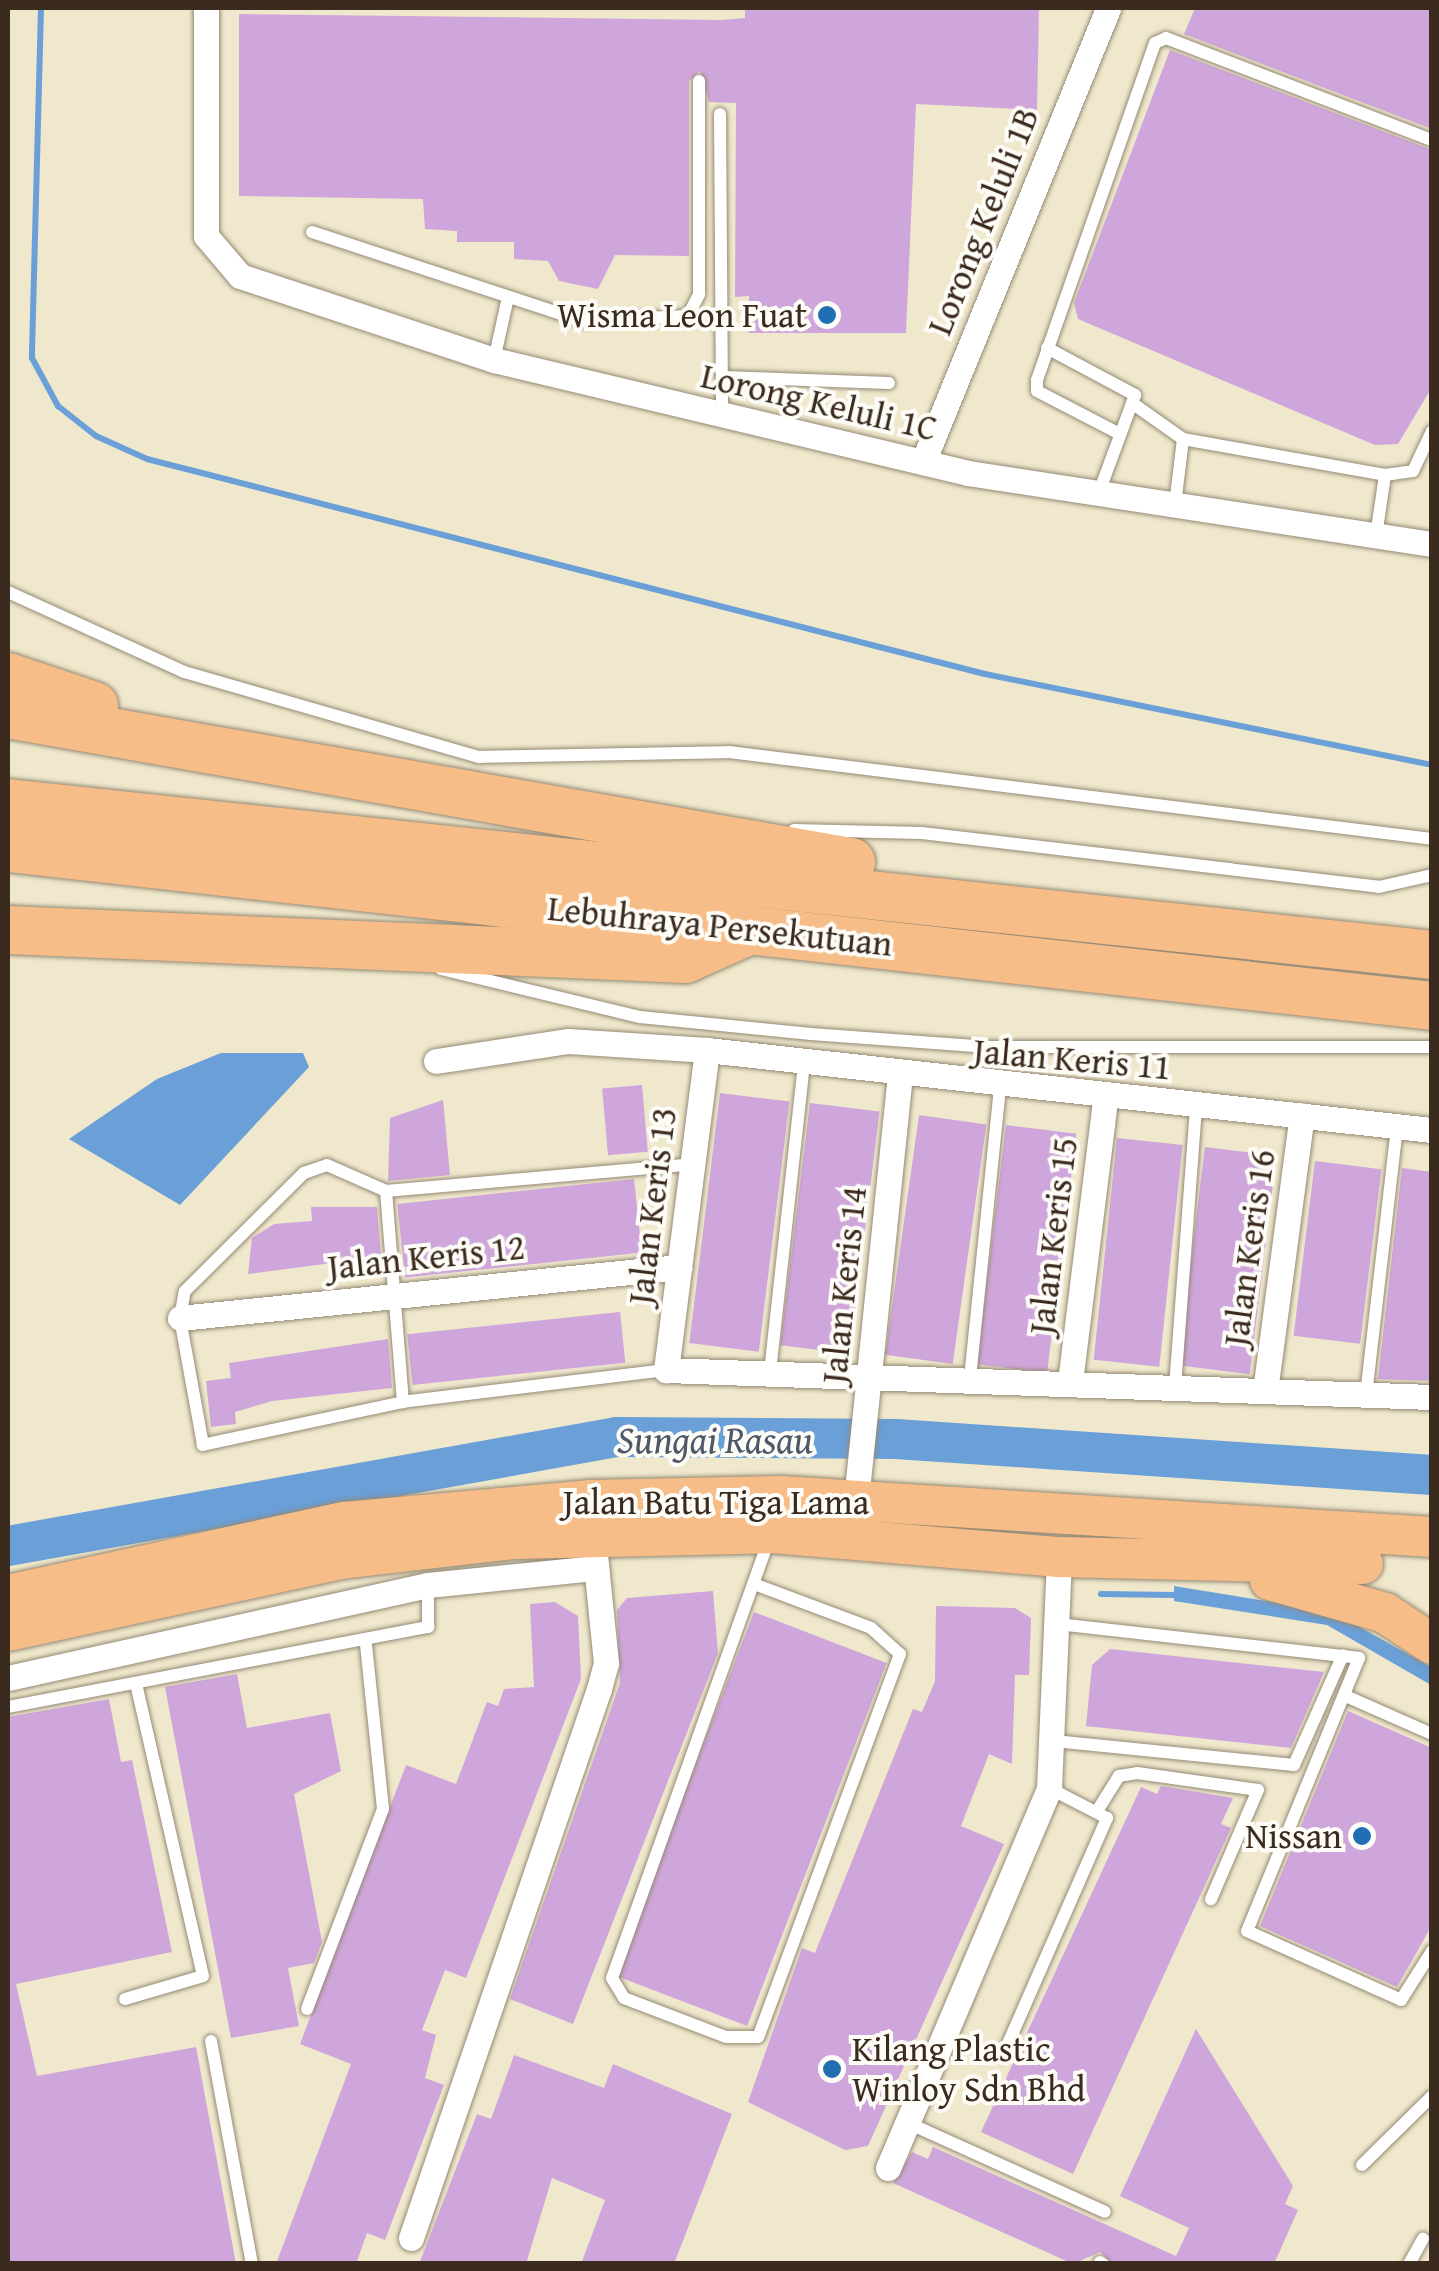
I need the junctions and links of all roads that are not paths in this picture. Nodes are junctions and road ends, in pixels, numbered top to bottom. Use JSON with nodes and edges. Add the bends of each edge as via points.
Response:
{"nodes":[{"id":1,"x":206,"y":8,"type":"edge"},
{"id":2,"x":1108,"y":8,"type":"edge"},
{"id":3,"x":699,"y":82,"type":"dead end"},
{"id":4,"x":720,"y":114,"type":"dead end"},
{"id":5,"x":1432,"y":140,"type":"edge"},
{"id":6,"x":312,"y":232,"type":"dead end"},
{"id":7,"x":507,"y":302,"type":"junction"},
{"id":8,"x":1048,"y":348,"type":"junction"},
{"id":9,"x":494,"y":360,"type":"junction"},
{"id":10,"x":724,"y":377,"type":"junction"},
{"id":11,"x":889,"y":383,"type":"dead end"},
{"id":12,"x":1132,"y":402,"type":"junction"},
{"id":13,"x":722,"y":416,"type":"junction"},
{"id":14,"x":1432,"y":430,"type":"edge"},
{"id":15,"x":1118,"y":432,"type":"junction"},
{"id":16,"x":1184,"y":439,"type":"junction"},
{"id":17,"x":922,"y":462,"type":"junction"},
{"id":18,"x":1384,"y":474,"type":"junction"},
{"id":19,"x":1098,"y":495,"type":"junction"},
{"id":20,"x":1175,"y":508,"type":"junction"},
{"id":21,"x":1376,"y":536,"type":"junction"},
{"id":22,"x":1432,"y":544,"type":"edge"},
{"id":23,"x":8,"y":592,"type":"edge"},
{"id":24,"x":8,"y":677,"type":"edge"},
{"id":25,"x":8,"y":714,"type":"edge"},
{"id":26,"x":192,"y":748,"type":"junction"},
{"id":27,"x":479,"y":757,"type":"junction"},
{"id":28,"x":413,"y":788,"type":"junction"},
{"id":29,"x":8,"y":803,"type":"edge"},
{"id":30,"x":1432,"y":838,"type":"edge"},
{"id":31,"x":8,"y":848,"type":"edge"},
{"id":32,"x":740,"y":848,"type":"junction"},
{"id":33,"x":300,"y":858,"type":"junction"},
{"id":34,"x":1432,"y":875,"type":"edge"},
{"id":35,"x":8,"y":930,"type":"edge"},
{"id":36,"x":752,"y":930,"type":"junction"},
{"id":37,"x":95,"y":935,"type":"junction"},
{"id":38,"x":1267,"y":936,"type":"junction"},
{"id":39,"x":334,"y":944,"type":"junction"},
{"id":40,"x":1432,"y":956,"type":"edge"},
{"id":41,"x":8,"y":962,"type":"edge"},
{"id":42,"x":1432,"y":1006,"type":"edge"},
{"id":43,"x":1432,"y":1047,"type":"edge"},
{"id":44,"x":707,"y":1050,"type":"junction"},
{"id":45,"x":436,"y":1061,"type":"dead end"},
{"id":46,"x":804,"y":1064,"type":"junction"},
{"id":47,"x":900,"y":1077,"type":"junction"},
{"id":48,"x":1000,"y":1088,"type":"junction"},
{"id":49,"x":1105,"y":1099,"type":"junction"},
{"id":50,"x":1196,"y":1106,"type":"junction"},
{"id":51,"x":1302,"y":1115,"type":"junction"},
{"id":52,"x":1397,"y":1126,"type":"junction"},
{"id":53,"x":1432,"y":1130,"type":"edge"},
{"id":54,"x":692,"y":1164,"type":"junction"},
{"id":55,"x":386,"y":1191,"type":"junction"},
{"id":56,"x":679,"y":1267,"type":"junction"},
{"id":57,"x":394,"y":1296,"type":"junction"},
{"id":58,"x":180,"y":1318,"type":"junction"},
{"id":59,"x":666,"y":1370,"type":"junction"},
{"id":60,"x":770,"y":1372,"type":"junction"},
{"id":61,"x":970,"y":1378,"type":"junction"},
{"id":62,"x":1070,"y":1382,"type":"junction"},
{"id":63,"x":868,"y":1387,"type":"junction"},
{"id":64,"x":1175,"y":1387,"type":"junction"},
{"id":65,"x":1265,"y":1390,"type":"junction"},
{"id":66,"x":1366,"y":1395,"type":"junction"},
{"id":67,"x":1432,"y":1397,"type":"edge"},
{"id":68,"x":403,"y":1402,"type":"junction"},
{"id":69,"x":858,"y":1482,"type":"junction"},
{"id":70,"x":772,"y":1533,"type":"junction"},
{"id":71,"x":593,"y":1535,"type":"junction"},
{"id":72,"x":1432,"y":1538,"type":"edge"},
{"id":73,"x":1059,"y":1556,"type":"junction"},
{"id":74,"x":1174,"y":1559,"type":"junction"},
{"id":75,"x":1432,"y":1565,"type":"edge"},
{"id":76,"x":754,"y":1584,"type":"junction"},
{"id":77,"x":428,"y":1585,"type":"junction"},
{"id":78,"x":8,"y":1594,"type":"edge"},
{"id":79,"x":1056,"y":1624,"type":"junction"},
{"id":80,"x":8,"y":1631,"type":"edge"},
{"id":81,"x":366,"y":1644,"type":"junction"},
{"id":82,"x":1432,"y":1644,"type":"edge"},
{"id":83,"x":1343,"y":1655,"type":"junction"},
{"id":84,"x":8,"y":1678,"type":"edge"},
{"id":85,"x":137,"y":1687,"type":"junction"},
{"id":86,"x":1348,"y":1697,"type":"junction"},
{"id":87,"x":8,"y":1707,"type":"edge"},
{"id":88,"x":1432,"y":1734,"type":"edge"},
{"id":89,"x":1054,"y":1741,"type":"junction"},
{"id":90,"x":1049,"y":1788,"type":"junction"},
{"id":91,"x":1100,"y":1808,"type":"junction"},
{"id":92,"x":1211,"y":1900,"type":"dead end"},
{"id":93,"x":1432,"y":1951,"type":"edge"},
{"id":94,"x":125,"y":1999,"type":"dead end"},
{"id":95,"x":307,"y":2009,"type":"dead end"},
{"id":96,"x":211,"y":2040,"type":"dead end"},
{"id":97,"x":1003,"y":2055,"type":"dead end"},
{"id":98,"x":1432,"y":2096,"type":"edge"},
{"id":99,"x":906,"y":2122,"type":"junction"},
{"id":100,"x":1362,"y":2166,"type":"dead end"},
{"id":101,"x":888,"y":2168,"type":"dead end"},
{"id":102,"x":1104,"y":2212,"type":"dead end"},
{"id":103,"x":411,"y":2238,"type":"dead end"},
{"id":104,"x":1423,"y":2240,"type":"dead end"},
{"id":105,"x":252,"y":2264,"type":"edge"},
{"id":106,"x":1409,"y":2264,"type":"edge"}],
"edges":[{"from":1,"to":9,"type":"street","name":"Lorong Keluli 1C","via":[[206,236],[214,252],[240,276]]},
{"from":2,"to":17,"type":"street","name":"Lorong Keluli 1B"},
{"from":3,"to":7,"type":"lane","via":[[699,294],[688,316],[582,322]]},
{"from":4,"to":10,"type":"lane"},
{"from":5,"to":8,"type":"lane","via":[[1166,38],[1155,42]]},
{"from":6,"to":7,"type":"lane"},
{"from":7,"to":9,"type":"lane"},
{"from":8,"to":12,"type":"lane","via":[[1130,387]]},
{"from":8,"to":15,"type":"lane","via":[[1037,391]]},
{"from":9,"to":13,"type":"street","name":"Lorong Keluli 1C"},
{"from":10,"to":11,"type":"lane"},
{"from":10,"to":13,"type":"lane"},
{"from":12,"to":15,"type":"lane"},
{"from":12,"to":16,"type":"lane"},
{"from":13,"to":17,"type":"street","name":"Lorong Keluli 1C"},
{"from":14,"to":18,"type":"lane","via":[[1412,471]]},
{"from":15,"to":19,"type":"lane"},
{"from":16,"to":18,"type":"lane"},
{"from":16,"to":20,"type":"lane"},
{"from":17,"to":19,"type":"street","name":"Lorong Keluli 1C"},
{"from":18,"to":21,"type":"lane"},
{"from":19,"to":20,"type":"street","name":"Lorong Keluli 1C"},
{"from":20,"to":21,"type":"street","name":"Lorong Keluli 1C"},
{"from":21,"to":22,"type":"street","name":"Lorong Keluli 1C"},
{"from":23,"to":27,"type":"lane","via":[[184,672]]},
{"from":24,"to":26,"type":"highway"},
{"from":25,"to":26,"type":"highway"},
{"from":26,"to":28,"type":"highway"},
{"from":27,"to":28,"type":"lane"},
{"from":27,"to":30,"type":"lane","via":[[576,762],[729,752]]},
{"from":28,"to":32,"type":"highway"},
{"from":29,"to":33,"type":"highway","name":"Lebuhraya Persekutuan"},
{"from":31,"to":33,"type":"highway","name":"Lebuhraya Persekutuan"},
{"from":32,"to":34,"type":"lane","via":[[787,830],[922,833],[1379,887]]},
{"from":32,"to":38,"type":"highway","via":[[1032,885]]},
{"from":33,"to":36,"type":"highway","name":"Lebuhraya Persekutuan"},
{"from":33,"to":38,"type":"highway","name":"Lebuhraya Persekutuan"},
{"from":35,"to":37,"type":"highway"},
{"from":36,"to":39,"type":"highway","via":[[685,959]]},
{"from":36,"to":42,"type":"highway","name":"Lebuhraya Persekutuan"},
{"from":37,"to":39,"type":"highway"},
{"from":37,"to":41,"type":"highway","via":[[45,960]]},
{"from":38,"to":40,"type":"highway","name":"Lebuhraya Persekutuan"},
{"from":39,"to":43,"type":"lane","via":[[640,1018],[989,1047]]},
{"from":44,"to":45,"type":"street","name":"Jalan Keris 11","via":[[569,1041]]},
{"from":44,"to":46,"type":"street","name":"Jalan Keris 11"},
{"from":44,"to":54,"type":"street","name":"Jalan Keris 13"},
{"from":46,"to":47,"type":"street","name":"Jalan Keris 11"},
{"from":46,"to":60,"type":"lane"},
{"from":47,"to":48,"type":"street","name":"Jalan Keris 11"},
{"from":47,"to":63,"type":"street","name":"Jalan Keris 14"},
{"from":48,"to":49,"type":"street","name":"Jalan Keris 11"},
{"from":48,"to":61,"type":"lane"},
{"from":49,"to":50,"type":"street","name":"Jalan Keris 11"},
{"from":49,"to":62,"type":"street","name":"Jalan Keris 15"},
{"from":50,"to":51,"type":"street","name":"Jalan Keris 11"},
{"from":50,"to":64,"type":"lane"},
{"from":51,"to":52,"type":"street","name":"Jalan Keris 11"},
{"from":51,"to":65,"type":"street","name":"Jalan Keris 16"},
{"from":52,"to":53,"type":"street","name":"Jalan Keris 11"},
{"from":52,"to":66,"type":"lane"},
{"from":54,"to":55,"type":"lane"},
{"from":54,"to":56,"type":"street","name":"Jalan Keris 13"},
{"from":55,"to":57,"type":"lane"},
{"from":55,"to":58,"type":"lane","via":[[328,1164],[304,1174],[185,1291]]},
{"from":56,"to":57,"type":"street","name":"Jalan Keris 12"},
{"from":56,"to":59,"type":"street","name":"Jalan Keris 13"},
{"from":57,"to":58,"type":"street","name":"Jalan Keris 12"},
{"from":57,"to":68,"type":"lane"},
{"from":58,"to":68,"type":"lane","via":[[202,1445]]},
{"from":59,"to":60,"type":"street"},
{"from":59,"to":68,"type":"lane"},
{"from":60,"to":63,"type":"street"},
{"from":61,"to":62,"type":"street"},
{"from":61,"to":63,"type":"street"},
{"from":62,"to":64,"type":"street"},
{"from":63,"to":69,"type":"street","name":"Jalan Keris 14"},
{"from":64,"to":65,"type":"street"},
{"from":65,"to":66,"type":"street"},
{"from":66,"to":67,"type":"street"},
{"from":69,"to":71,"type":"main road","name":"Jalan Batu Tiga Lama"},
{"from":69,"to":72,"type":"main road","name":"Jalan Batu Tiga Lama"},
{"from":70,"to":71,"type":"main road","name":"Jalan Batu Tiga Lama"},
{"from":70,"to":73,"type":"main road","name":"Jalan Batu Tiga Lama"},
{"from":70,"to":76,"type":"lane"},
{"from":71,"to":77,"type":"street"},
{"from":71,"to":78,"type":"main road","name":"Jalan Batu Tiga Lama","via":[[344,1522]]},
{"from":71,"to":80,"type":"main road","name":"Jalan Batu Tiga Lama","via":[[340,1559]]},
{"from":71,"to":103,"type":"street","via":[[606,1663]]},
{"from":73,"to":74,"type":"main road","name":"Jalan Batu Tiga Lama"},
{"from":73,"to":79,"type":"street"},
{"from":74,"to":75,"type":"main road","name":"Jalan Batu Tiga Lama"},
{"from":74,"to":82,"type":"main road","via":[[1330,1593]]},
{"from":76,"to":76,"type":"lane","via":[[871,1628],[900,1654],[758,2037],[726,2037],[624,1998],[612,1978]]},
{"from":77,"to":81,"type":"lane","via":[[428,1627]]},
{"from":77,"to":84,"type":"street"},
{"from":79,"to":83,"type":"lane"},
{"from":79,"to":89,"type":"street"},
{"from":81,"to":85,"type":"lane"},
{"from":81,"to":95,"type":"lane","via":[[383,1809]]},
{"from":83,"to":86,"type":"lane","via":[[1359,1658]]},
{"from":83,"to":89,"type":"lane","via":[[1294,1765]]},
{"from":85,"to":87,"type":"lane"},
{"from":85,"to":94,"type":"lane","via":[[202,1976]]},
{"from":86,"to":88,"type":"lane"},
{"from":86,"to":93,"type":"lane","via":[[1247,1931],[1401,2000]]},
{"from":89,"to":90,"type":"street"},
{"from":90,"to":91,"type":"lane"},
{"from":90,"to":99,"type":"street"},
{"from":91,"to":92,"type":"lane","via":[[1119,1776],[1138,1773],[1258,1790]]},
{"from":91,"to":97,"type":"lane","via":[[1107,1818]]},
{"from":96,"to":105,"type":"lane"},
{"from":98,"to":100,"type":"lane"},
{"from":99,"to":101,"type":"street"},
{"from":99,"to":102,"type":"lane"},
{"from":104,"to":106,"type":"lane"}]}
